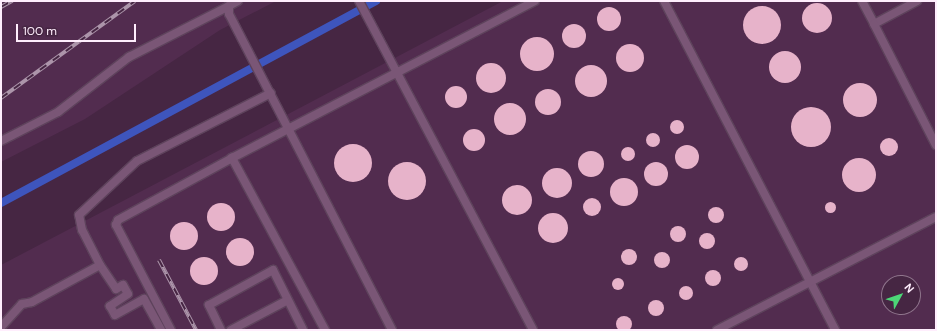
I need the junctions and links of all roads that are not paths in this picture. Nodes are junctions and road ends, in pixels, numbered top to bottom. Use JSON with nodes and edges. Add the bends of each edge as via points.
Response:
{"nodes":[{"id":1,"x":238,"y":1,"type":"edge"},
{"id":2,"x":359,"y":1,"type":"edge"},
{"id":3,"x":535,"y":1,"type":"edge"},
{"id":4,"x":664,"y":1,"type":"edge"},
{"id":5,"x":862,"y":1,"type":"edge"},
{"id":6,"x":917,"y":1,"type":"edge"},
{"id":7,"x":229,"y":6,"type":"junction"},
{"id":8,"x":874,"y":24,"type":"junction"},
{"id":9,"x":398,"y":71,"type":"junction"},
{"id":10,"x":271,"y":93,"type":"junction"},
{"id":11,"x":289,"y":126,"type":"junction"},
{"id":12,"x":1,"y":141,"type":"edge"},
{"id":13,"x":936,"y":145,"type":"edge"},
{"id":14,"x":232,"y":158,"type":"junction"},
{"id":15,"x":936,"y":217,"type":"edge"},
{"id":16,"x":100,"y":265,"type":"junction"},
{"id":17,"x":810,"y":282,"type":"junction"},
{"id":18,"x":288,"y":300,"type":"junction"},
{"id":19,"x":1,"y":327,"type":"edge"},
{"id":20,"x":161,"y":330,"type":"edge"},
{"id":21,"x":171,"y":330,"type":"edge"},
{"id":22,"x":221,"y":330,"type":"edge"},
{"id":23,"x":231,"y":330,"type":"edge"},
{"id":24,"x":303,"y":330,"type":"edge"},
{"id":25,"x":325,"y":330,"type":"edge"},
{"id":26,"x":392,"y":330,"type":"edge"},
{"id":27,"x":533,"y":330,"type":"edge"},
{"id":28,"x":717,"y":330,"type":"edge"},
{"id":29,"x":835,"y":330,"type":"edge"}],
"edges":[{"from":1,"to":7,"type":"street"},
{"from":2,"to":9,"type":"street"},
{"from":3,"to":9,"type":"street"},
{"from":4,"to":17,"type":"street"},
{"from":5,"to":8,"type":"street"},
{"from":6,"to":8,"type":"street"},
{"from":7,"to":10,"type":"street","via":[[229,14]]},
{"from":7,"to":12,"type":"street","via":[[129,57],[58,112]]},
{"from":8,"to":13,"type":"street"},
{"from":9,"to":11,"type":"street"},
{"from":9,"to":27,"type":"street"},
{"from":10,"to":11,"type":"street"},
{"from":10,"to":16,"type":"street","via":[[138,162],[79,215],[82,230]]},
{"from":11,"to":14,"type":"street"},
{"from":11,"to":26,"type":"street"},
{"from":14,"to":21,"type":"street","via":[[118,220],[116,225]]},
{"from":14,"to":25,"type":"street"},
{"from":15,"to":17,"type":"street"},
{"from":16,"to":19,"type":"street","via":[[32,302],[22,304]]},
{"from":16,"to":20,"type":"street","via":[[116,289],[123,285],[128,294],[110,306],[115,315],[144,299]]},
{"from":17,"to":28,"type":"street"},
{"from":17,"to":29,"type":"street"},
{"from":18,"to":22,"type":"street","via":[[273,270],[209,305]]},
{"from":18,"to":23,"type":"street"},
{"from":18,"to":24,"type":"street"}]}
